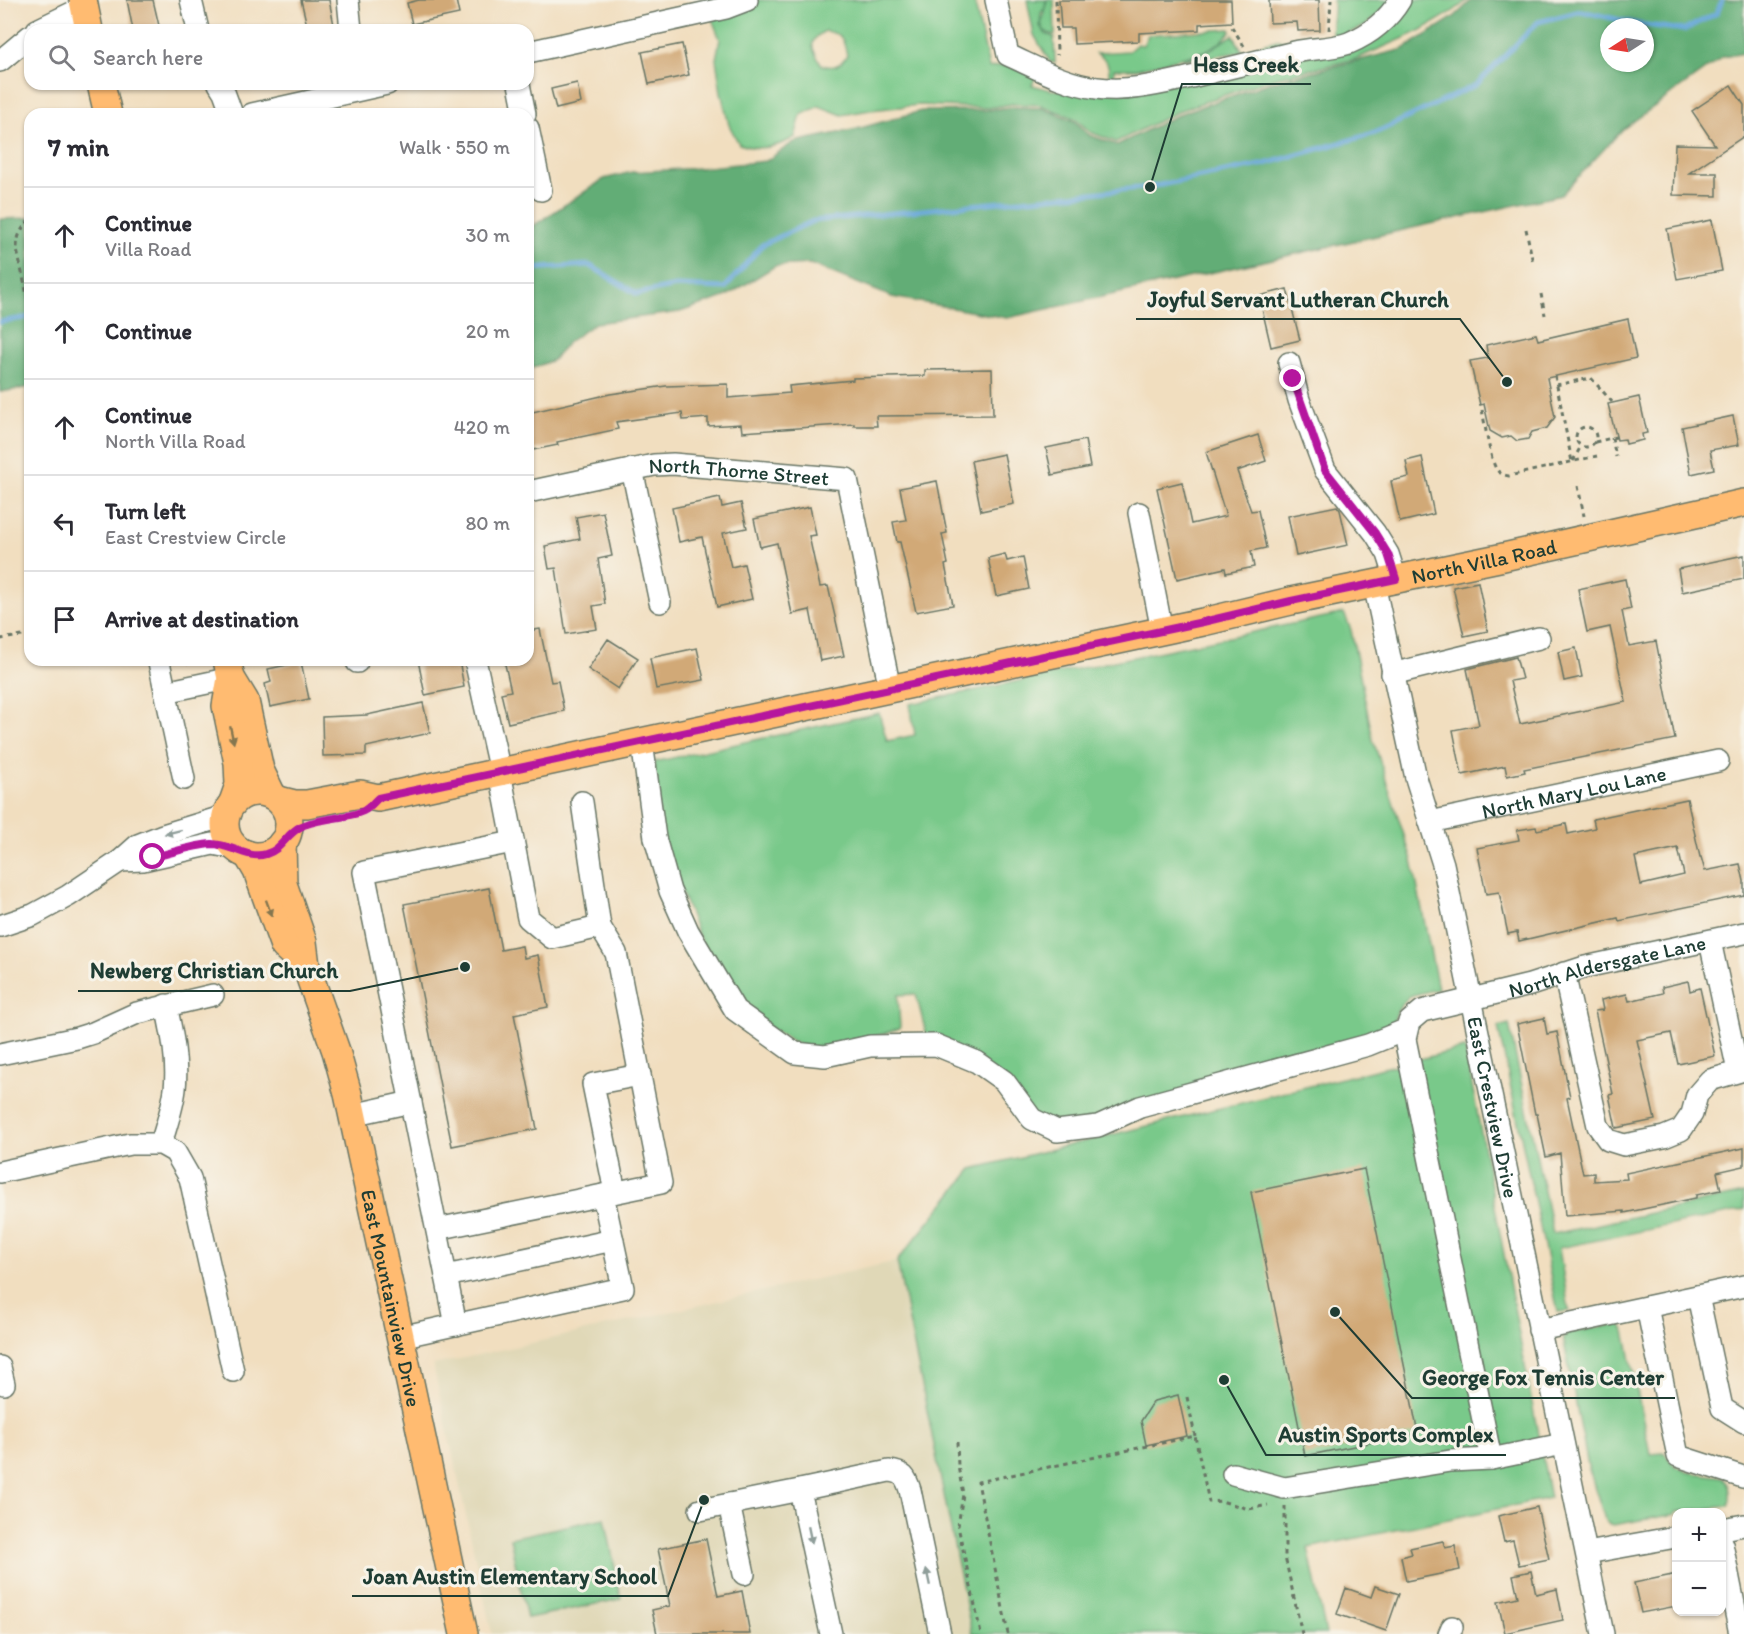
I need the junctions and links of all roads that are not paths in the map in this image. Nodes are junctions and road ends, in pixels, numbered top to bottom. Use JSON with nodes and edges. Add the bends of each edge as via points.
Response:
{"nodes":[{"id":1,"x":191,"y":0,"type":"edge"},
{"id":2,"x":348,"y":0,"type":"edge"},
{"id":3,"x":747,"y":0,"type":"edge"},
{"id":4,"x":996,"y":0,"type":"edge"},
{"id":5,"x":1400,"y":0,"type":"edge"},
{"id":6,"x":86,"y":12,"type":"edge"},
{"id":7,"x":53,"y":24,"type":"edge"},
{"id":8,"x":197,"y":24,"type":"edge"},
{"id":9,"x":350,"y":24,"type":"edge"},
{"id":10,"x":24,"y":41,"type":"edge"},
{"id":11,"x":534,"y":51,"type":"edge"},
{"id":12,"x":0,"y":61,"type":"edge"},
{"id":13,"x":102,"y":90,"type":"edge"},
{"id":14,"x":224,"y":90,"type":"edge"},
{"id":15,"x":348,"y":90,"type":"edge"},
{"id":16,"x":520,"y":90,"type":"edge"},
{"id":17,"x":107,"y":108,"type":"edge"},
{"id":18,"x":230,"y":108,"type":"edge"},
{"id":19,"x":276,"y":108,"type":"edge"},
{"id":20,"x":524,"y":108,"type":"edge"},
{"id":21,"x":534,"y":157,"type":"edge"},
{"id":22,"x":541,"y":190,"type":"dead end"},
{"id":23,"x":1288,"y":363,"type":"dead end"},
{"id":24,"x":632,"y":469,"type":"junction"},
{"id":25,"x":534,"y":491,"type":"edge"},
{"id":26,"x":1744,"y":503,"type":"edge"},
{"id":27,"x":1139,"y":513,"type":"dead end"},
{"id":28,"x":1385,"y":582,"type":"junction"},
{"id":29,"x":660,"y":602,"type":"dead end"},
{"id":30,"x":1162,"y":631,"type":"junction"},
{"id":31,"x":1539,"y":638,"type":"dead end"},
{"id":32,"x":160,"y":666,"type":"edge"},
{"id":33,"x":476,"y":666,"type":"edge"},
{"id":34,"x":229,"y":669,"type":"edge"},
{"id":35,"x":1392,"y":674,"type":"junction"},
{"id":36,"x":890,"y":689,"type":"junction"},
{"id":37,"x":165,"y":692,"type":"junction"},
{"id":38,"x":642,"y":742,"type":"junction"},
{"id":39,"x":1718,"y":761,"type":"dead end"},
{"id":40,"x":500,"y":772,"type":"junction"},
{"id":41,"x":184,"y":779,"type":"dead end"},
{"id":42,"x":276,"y":798,"type":"junction"},
{"id":43,"x":378,"y":798,"type":"junction"},
{"id":44,"x":582,"y":802,"type":"dead end"},
{"id":45,"x":230,"y":807,"type":"junction"},
{"id":46,"x":1430,"y":822,"type":"junction"},
{"id":47,"x":284,"y":839,"type":"junction"},
{"id":48,"x":513,"y":843,"type":"junction"},
{"id":49,"x":242,"y":852,"type":"junction"},
{"id":50,"x":120,"y":861,"type":"junction"},
{"id":51,"x":0,"y":926,"type":"edge"},
{"id":52,"x":600,"y":927,"type":"junction"},
{"id":53,"x":1744,"y":933,"type":"edge"},
{"id":54,"x":1710,"y":941,"type":"junction"},
{"id":55,"x":306,"y":966,"type":"junction"},
{"id":56,"x":1564,"y":973,"type":"junction"},
{"id":57,"x":213,"y":995,"type":"dead end"},
{"id":58,"x":1470,"y":998,"type":"junction"},
{"id":59,"x":166,"y":1005,"type":"junction"},
{"id":60,"x":1406,"y":1030,"type":"junction"},
{"id":61,"x":0,"y":1054,"type":"edge"},
{"id":62,"x":1741,"y":1071,"type":"edge"},
{"id":63,"x":640,"y":1075,"type":"junction"},
{"id":64,"x":411,"y":1102,"type":"junction"},
{"id":65,"x":352,"y":1115,"type":"junction"},
{"id":66,"x":161,"y":1143,"type":"junction"},
{"id":67,"x":0,"y":1172,"type":"edge"},
{"id":68,"x":609,"y":1194,"type":"junction"},
{"id":69,"x":437,"y":1229,"type":"junction"},
{"id":70,"x":613,"y":1240,"type":"junction"},
{"id":71,"x":446,"y":1276,"type":"junction"},
{"id":72,"x":1744,"y":1286,"type":"edge"},
{"id":73,"x":1698,"y":1296,"type":"junction"},
{"id":74,"x":1647,"y":1307,"type":"junction"},
{"id":75,"x":456,"y":1325,"type":"junction"},
{"id":76,"x":1539,"y":1330,"type":"junction"},
{"id":77,"x":400,"y":1337,"type":"junction"},
{"id":78,"x":233,"y":1371,"type":"dead end"},
{"id":79,"x":1744,"y":1422,"type":"edge"},
{"id":80,"x":1563,"y":1444,"type":"junction"},
{"id":81,"x":1491,"y":1459,"type":"junction"},
{"id":82,"x":1233,"y":1474,"type":"dead end"},
{"id":83,"x":1743,"y":1477,"type":"edge"},
{"id":84,"x":800,"y":1490,"type":"junction"},
{"id":85,"x":729,"y":1504,"type":"junction"},
{"id":86,"x":700,"y":1510,"type":"dead end"},
{"id":87,"x":1744,"y":1525,"type":"edge"},
{"id":88,"x":1726,"y":1528,"type":"edge"},
{"id":89,"x":1672,"y":1538,"type":"edge"},
{"id":90,"x":1587,"y":1553,"type":"junction"},
{"id":91,"x":1726,"y":1562,"type":"edge"},
{"id":92,"x":744,"y":1574,"type":"dead end"},
{"id":93,"x":464,"y":1634,"type":"edge"},
{"id":94,"x":831,"y":1634,"type":"edge"},
{"id":95,"x":940,"y":1634,"type":"edge"},
{"id":96,"x":1603,"y":1634,"type":"edge"},
{"id":97,"x":1740,"y":1634,"type":"edge"}],
"edges":[{"from":1,"to":8,"type":"street"},
{"from":2,"to":9,"type":"street"},
{"from":3,"to":11,"type":"street"},
{"from":4,"to":5,"type":"street","via":[[1008,55],[1063,80],[1122,89],[1347,44],[1370,32],[1391,14]]},
{"from":6,"to":7,"type":"street"},
{"from":10,"to":12,"type":"street"},
{"from":13,"to":17,"type":"main road"},
{"from":14,"to":18,"type":"street"},
{"from":15,"to":19,"type":"street"},
{"from":16,"to":20,"type":"street"},
{"from":21,"to":22,"type":"street"},
{"from":23,"to":28,"type":"street","name":"East Crestview Drive","via":[[1325,470],[1388,554]]},
{"from":24,"to":25,"type":"street","name":"North Thorne Street"},
{"from":24,"to":29,"type":"street"},
{"from":24,"to":36,"type":"street","name":"North Thorne Street","via":[[673,464],[848,479]]},
{"from":26,"to":28,"type":"main road","name":"North Villa Road"},
{"from":27,"to":30,"type":"street"},
{"from":28,"to":30,"type":"main road","name":"North Villa Road"},
{"from":28,"to":35,"type":"street","name":"East Crestview Drive"},
{"from":30,"to":36,"type":"main road","name":"North Villa Road"},
{"from":31,"to":35,"type":"street"},
{"from":32,"to":37,"type":"street"},
{"from":33,"to":40,"type":"street"},
{"from":34,"to":37,"type":"street","via":[[196,686]]},
{"from":34,"to":42,"type":"main road","via":[[245,700],[260,770]]},
{"from":34,"to":45,"type":"main road","one_way":true,"via":[[225,706],[238,763],[238,785]]},
{"from":35,"to":46,"type":"street","name":"East Crestview Drive"},
{"from":36,"to":38,"type":"main road","name":"North Villa Road"},
{"from":37,"to":41,"type":"street"},
{"from":38,"to":40,"type":"main road","name":"North Villa Road"},
{"from":38,"to":60,"type":"street","via":[[656,838],[670,891],[688,931],[735,1010],[795,1053],[825,1056],[870,1046],[936,1045],[978,1062],[1004,1081],[1032,1119],[1057,1131],[1098,1126],[1140,1107],[1368,1045]]},
{"from":39,"to":46,"type":"street","name":"North Mary Lou Lane"},
{"from":40,"to":43,"type":"main road","name":"North Villa Road"},
{"from":40,"to":48,"type":"street"},
{"from":42,"to":43,"type":"main road","name":"North Villa Road","via":[[307,804],[360,794]]},
{"from":42,"to":45,"type":"main road","via":[[251,792]]},
{"from":42,"to":47,"type":"main road","via":[[288,817]]},
{"from":43,"to":47,"type":"main road","name":"North Villa Road","via":[[364,811],[300,826]]},
{"from":44,"to":52,"type":"street"},
{"from":45,"to":49,"type":"main road","via":[[226,832]]},
{"from":45,"to":50,"type":"street","one_way":true,"via":[[215,819],[138,845]]},
{"from":46,"to":58,"type":"street","name":"East Crestview Drive","via":[[1443,864]]},
{"from":47,"to":49,"type":"main road","via":[[267,854]]},
{"from":47,"to":55,"type":"main road","name":"East Mountainview Drive","via":[[283,884],[303,942]]},
{"from":48,"to":52,"type":"street","via":[[528,918],[552,938]]},
{"from":48,"to":64,"type":"street","via":[[364,872]]},
{"from":49,"to":50,"type":"street","via":[[213,844],[143,860]]},
{"from":49,"to":55,"type":"main road","name":"East Mountainview Drive","one_way":true,"via":[[257,871],[284,946]]},
{"from":50,"to":51,"type":"street","via":[[33,915]]},
{"from":52,"to":63,"type":"street","via":[[616,953]]},
{"from":53,"to":54,"type":"street","name":"North Aldersgate Lane"},
{"from":54,"to":56,"type":"street","name":"North Aldersgate Lane"},
{"from":54,"to":62,"type":"street"},
{"from":55,"to":65,"type":"main road","name":"East Mountainview Drive","via":[[336,1051]]},
{"from":56,"to":58,"type":"street","name":"North Aldersgate Lane"},
{"from":56,"to":62,"type":"street","via":[[1598,1126],[1608,1140],[1624,1145],[1682,1130],[1697,1095],[1710,1080]]},
{"from":57,"to":59,"type":"street"},
{"from":58,"to":60,"type":"street","name":"North Aldersgate Lane","via":[[1422,1011]]},
{"from":58,"to":76,"type":"street","name":"East Crestview Drive"},
{"from":59,"to":61,"type":"street","via":[[137,1012],[93,1033]]},
{"from":59,"to":66,"type":"street","via":[[176,1070],[175,1091]]},
{"from":60,"to":81,"type":"street"},
{"from":63,"to":68,"type":"street","via":[[593,1084]]},
{"from":63,"to":68,"type":"street","via":[[661,1183]]},
{"from":64,"to":65,"type":"street"},
{"from":64,"to":69,"type":"street"},
{"from":65,"to":77,"type":"main road","name":"East Mountainview Drive"},
{"from":66,"to":67,"type":"street","via":[[130,1144]]},
{"from":66,"to":78,"type":"street","via":[[175,1152],[190,1178]]},
{"from":68,"to":69,"type":"street"},
{"from":68,"to":70,"type":"street"},
{"from":69,"to":71,"type":"street"},
{"from":70,"to":71,"type":"street"},
{"from":70,"to":75,"type":"street","via":[[623,1288]]},
{"from":71,"to":75,"type":"street"},
{"from":72,"to":73,"type":"street"},
{"from":73,"to":74,"type":"street"},
{"from":73,"to":79,"type":"street","via":[[1722,1408]]},
{"from":74,"to":76,"type":"street"},
{"from":74,"to":83,"type":"street","via":[[1678,1456]]},
{"from":75,"to":77,"type":"street"},
{"from":76,"to":80,"type":"street","name":"East Crestview Drive"},
{"from":77,"to":93,"type":"main road","name":"East Mountainview Drive"},
{"from":80,"to":81,"type":"street"},
{"from":80,"to":90,"type":"street","name":"East Crestview Drive"},
{"from":81,"to":82,"type":"street","via":[[1450,1461],[1284,1488]]},
{"from":84,"to":85,"type":"street"},
{"from":84,"to":94,"type":"street","one_way":true},
{"from":95,"to":84,"type":"street","one_way":true,"via":[[906,1477],[889,1471]]},
{"from":85,"to":86,"type":"street"},
{"from":85,"to":92,"type":"street"},
{"from":87,"to":88,"type":"street"},
{"from":89,"to":90,"type":"street"},
{"from":90,"to":96,"type":"street","name":"East Crestview Drive"},
{"from":91,"to":97,"type":"street"}]}
